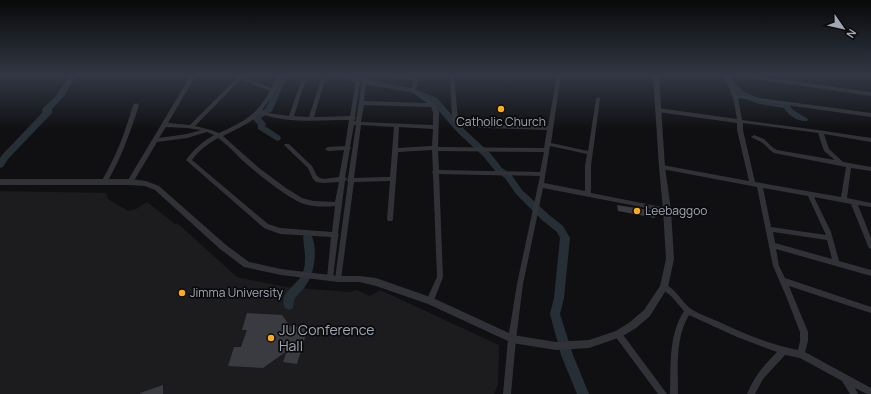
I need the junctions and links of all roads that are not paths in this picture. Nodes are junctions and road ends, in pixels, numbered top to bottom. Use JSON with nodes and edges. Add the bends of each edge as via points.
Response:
{"nodes":[{"id":1,"x":183,"y":93,"type":"edge"},
{"id":2,"x":225,"y":93,"type":"edge"},
{"id":3,"x":270,"y":93,"type":"edge"},
{"id":4,"x":299,"y":93,"type":"edge"},
{"id":5,"x":319,"y":93,"type":"edge"},
{"id":6,"x":357,"y":93,"type":"edge"},
{"id":7,"x":362,"y":93,"type":"edge"},
{"id":8,"x":417,"y":93,"type":"edge"},
{"id":9,"x":453,"y":93,"type":"edge"},
{"id":10,"x":556,"y":93,"type":"edge"},
{"id":11,"x":657,"y":93,"type":"edge"},
{"id":12,"x":736,"y":96,"type":"joint"},
{"id":13,"x":598,"y":99,"type":"dead end"},
{"id":14,"x":361,"y":103,"type":"junction"},
{"id":15,"x":136,"y":105,"type":"dead end"},
{"id":16,"x":433,"y":105,"type":"junction"},
{"id":17,"x":658,"y":110,"type":"junction"},
{"id":18,"x":259,"y":111,"type":"junction"},
{"id":19,"x":871,"y":115,"type":"edge"},
{"id":20,"x":291,"y":117,"type":"junction"},
{"id":21,"x":311,"y":118,"type":"junction"},
{"id":22,"x":354,"y":121,"type":"junction"},
{"id":23,"x":741,"y":122,"type":"junction"},
{"id":24,"x":164,"y":125,"type":"junction"},
{"id":25,"x":397,"y":125,"type":"junction"},
{"id":26,"x":191,"y":127,"type":"junction"},
{"id":27,"x":434,"y":127,"type":"junction"},
{"id":28,"x":550,"y":128,"type":"junction"},
{"id":29,"x":207,"y":130,"type":"junction"},
{"id":30,"x":820,"y":132,"type":"junction"},
{"id":31,"x":218,"y":135,"type":"junction"},
{"id":32,"x":754,"y":137,"type":"dead end"},
{"id":33,"x":155,"y":140,"type":"junction"},
{"id":34,"x":871,"y":140,"type":"edge"},
{"id":35,"x":287,"y":145,"type":"dead end"},
{"id":36,"x":547,"y":147,"type":"junction"},
{"id":37,"x":328,"y":148,"type":"dead end"},
{"id":38,"x":348,"y":148,"type":"junction"},
{"id":39,"x":435,"y":149,"type":"junction"},
{"id":40,"x":395,"y":150,"type":"junction"},
{"id":41,"x":590,"y":153,"type":"junction"},
{"id":42,"x":842,"y":164,"type":"junction"},
{"id":43,"x":849,"y":165,"type":"junction"},
{"id":44,"x":662,"y":167,"type":"junction"},
{"id":45,"x":871,"y":169,"type":"edge"},
{"id":46,"x":435,"y":172,"type":"junction"},
{"id":47,"x":542,"y":174,"type":"junction"},
{"id":48,"x":347,"y":179,"type":"junction"},
{"id":49,"x":393,"y":179,"type":"junction"},
{"id":50,"x":3,"y":182,"type":"edge"},
{"id":51,"x":104,"y":182,"type":"junction"},
{"id":52,"x":130,"y":182,"type":"junction"},
{"id":53,"x":753,"y":184,"type":"junction"},
{"id":54,"x":760,"y":185,"type":"junction"},
{"id":55,"x":541,"y":186,"type":"junction"},
{"id":56,"x":810,"y":194,"type":"junction"},
{"id":57,"x":588,"y":195,"type":"junction"},
{"id":58,"x":844,"y":200,"type":"junction"},
{"id":59,"x":853,"y":202,"type":"junction"},
{"id":60,"x":338,"y":204,"type":"junction"},
{"id":61,"x":871,"y":204,"type":"edge"},
{"id":62,"x":667,"y":210,"type":"junction"},
{"id":63,"x":390,"y":219,"type":"dead end"},
{"id":64,"x":862,"y":224,"type":"junction"},
{"id":65,"x":871,"y":226,"type":"edge"},
{"id":66,"x":768,"y":229,"type":"junction"},
{"id":67,"x":336,"y":235,"type":"junction"},
{"id":68,"x":830,"y":238,"type":"junction"},
{"id":69,"x":772,"y":245,"type":"junction"},
{"id":70,"x":871,"y":246,"type":"edge"},
{"id":71,"x":836,"y":263,"type":"junction"},
{"id":72,"x":871,"y":273,"type":"edge"},
{"id":73,"x":331,"y":278,"type":"junction"},
{"id":74,"x":784,"y":281,"type":"junction"},
{"id":75,"x":664,"y":287,"type":"junction"},
{"id":76,"x":430,"y":302,"type":"junction"},
{"id":77,"x":871,"y":310,"type":"edge"},
{"id":78,"x":688,"y":311,"type":"junction"},
{"id":79,"x":618,"y":334,"type":"junction"},
{"id":80,"x":512,"y":339,"type":"junction"},
{"id":81,"x":784,"y":351,"type":"junction"},
{"id":82,"x":801,"y":354,"type":"junction"},
{"id":83,"x":845,"y":377,"type":"junction"},
{"id":84,"x":871,"y":392,"type":"edge"},
{"id":85,"x":507,"y":394,"type":"edge"},
{"id":86,"x":663,"y":394,"type":"edge"},
{"id":87,"x":674,"y":394,"type":"edge"},
{"id":88,"x":751,"y":394,"type":"edge"},
{"id":89,"x":854,"y":394,"type":"edge"}],
"edges":[{"from":1,"to":24,"type":"street"},
{"from":2,"to":26,"type":"street"},
{"from":3,"to":18,"type":"street"},
{"from":4,"to":20,"type":"street"},
{"from":5,"to":21,"type":"street"},
{"from":6,"to":22,"type":"street"},
{"from":7,"to":14,"type":"street"},
{"from":8,"to":16,"type":"street"},
{"from":9,"to":28,"type":"street","via":[[455,120],[460,126]]},
{"from":10,"to":28,"type":"street"},
{"from":11,"to":17,"type":"street"},
{"from":12,"to":19,"type":"street"},
{"from":12,"to":23,"type":"street"},
{"from":13,"to":41,"type":"street"},
{"from":14,"to":16,"type":"street"},
{"from":14,"to":22,"type":"street"},
{"from":15,"to":51,"type":"street","via":[[125,142]]},
{"from":16,"to":27,"type":"street","via":[[436,112]]},
{"from":17,"to":23,"type":"street"},
{"from":17,"to":44,"type":"street"},
{"from":18,"to":20,"type":"street","via":[[264,114]]},
{"from":18,"to":31,"type":"street","via":[[252,118]]},
{"from":20,"to":21,"type":"street"},
{"from":21,"to":22,"type":"street"},
{"from":22,"to":25,"type":"street"},
{"from":22,"to":38,"type":"street"},
{"from":22,"to":48,"type":"street"},
{"from":23,"to":30,"type":"street"},
{"from":23,"to":53,"type":"street","via":[[740,130]]},
{"from":24,"to":26,"type":"street"},
{"from":24,"to":33,"type":"street"},
{"from":25,"to":27,"type":"street"},
{"from":25,"to":40,"type":"street"},
{"from":26,"to":29,"type":"street"},
{"from":27,"to":39,"type":"street"},
{"from":28,"to":36,"type":"street"},
{"from":29,"to":31,"type":"street"},
{"from":29,"to":33,"type":"street","via":[[187,136]]},
{"from":30,"to":34,"type":"street"},
{"from":30,"to":42,"type":"street","via":[[826,150]]},
{"from":31,"to":60,"type":"street","via":[[249,163],[294,197],[304,202]]},
{"from":31,"to":67,"type":"street","via":[[192,155],[189,160],[191,163],[266,226],[280,231]]},
{"from":32,"to":42,"type":"street","via":[[763,140],[776,152]]},
{"from":33,"to":52,"type":"street"},
{"from":35,"to":48,"type":"street","via":[[310,167],[318,180]]},
{"from":36,"to":39,"type":"street"},
{"from":36,"to":41,"type":"street"},
{"from":36,"to":47,"type":"street"},
{"from":37,"to":38,"type":"street"},
{"from":38,"to":48,"type":"street"},
{"from":39,"to":40,"type":"street"},
{"from":39,"to":46,"type":"street"},
{"from":40,"to":49,"type":"street"},
{"from":41,"to":57,"type":"street"},
{"from":42,"to":43,"type":"street"},
{"from":43,"to":45,"type":"street"},
{"from":43,"to":58,"type":"street"},
{"from":44,"to":53,"type":"street"},
{"from":44,"to":62,"type":"street"},
{"from":46,"to":47,"type":"street"},
{"from":46,"to":76,"type":"street","via":[[440,277]]},
{"from":47,"to":55,"type":"street"},
{"from":48,"to":49,"type":"street"},
{"from":48,"to":60,"type":"street"},
{"from":48,"to":73,"type":"street"},
{"from":49,"to":63,"type":"street"},
{"from":50,"to":51,"type":"street"},
{"from":51,"to":52,"type":"street"},
{"from":52,"to":73,"type":"street","via":[[157,188],[247,265]]},
{"from":53,"to":54,"type":"street"},
{"from":54,"to":56,"type":"street"},
{"from":54,"to":66,"type":"street"},
{"from":55,"to":57,"type":"street"},
{"from":55,"to":80,"type":"street","via":[[520,284]]},
{"from":56,"to":58,"type":"street"},
{"from":56,"to":68,"type":"street"},
{"from":57,"to":62,"type":"street"},
{"from":58,"to":59,"type":"street"},
{"from":59,"to":61,"type":"street"},
{"from":59,"to":64,"type":"street"},
{"from":60,"to":67,"type":"street"},
{"from":62,"to":75,"type":"street","via":[[670,259]]},
{"from":64,"to":65,"type":"street"},
{"from":64,"to":70,"type":"street"},
{"from":66,"to":68,"type":"street"},
{"from":66,"to":69,"type":"street"},
{"from":67,"to":73,"type":"street"},
{"from":68,"to":71,"type":"street"},
{"from":69,"to":71,"type":"street"},
{"from":69,"to":74,"type":"street","via":[[776,266]]},
{"from":71,"to":72,"type":"street"},
{"from":73,"to":76,"type":"street","via":[[376,282]]},
{"from":74,"to":77,"type":"street"},
{"from":74,"to":82,"type":"street","via":[[804,332]]},
{"from":75,"to":78,"type":"street"},
{"from":75,"to":79,"type":"street","via":[[647,313],[634,325]]},
{"from":76,"to":80,"type":"street"},
{"from":78,"to":81,"type":"street","via":[[740,335]]},
{"from":78,"to":87,"type":"street","via":[[682,318],[677,336]]},
{"from":79,"to":80,"type":"street","via":[[586,344],[556,346]]},
{"from":79,"to":86,"type":"street"},
{"from":80,"to":85,"type":"street"},
{"from":81,"to":82,"type":"street"},
{"from":81,"to":88,"type":"street","via":[[752,388]]},
{"from":82,"to":83,"type":"street"},
{"from":83,"to":84,"type":"street"},
{"from":83,"to":89,"type":"street"}]}
